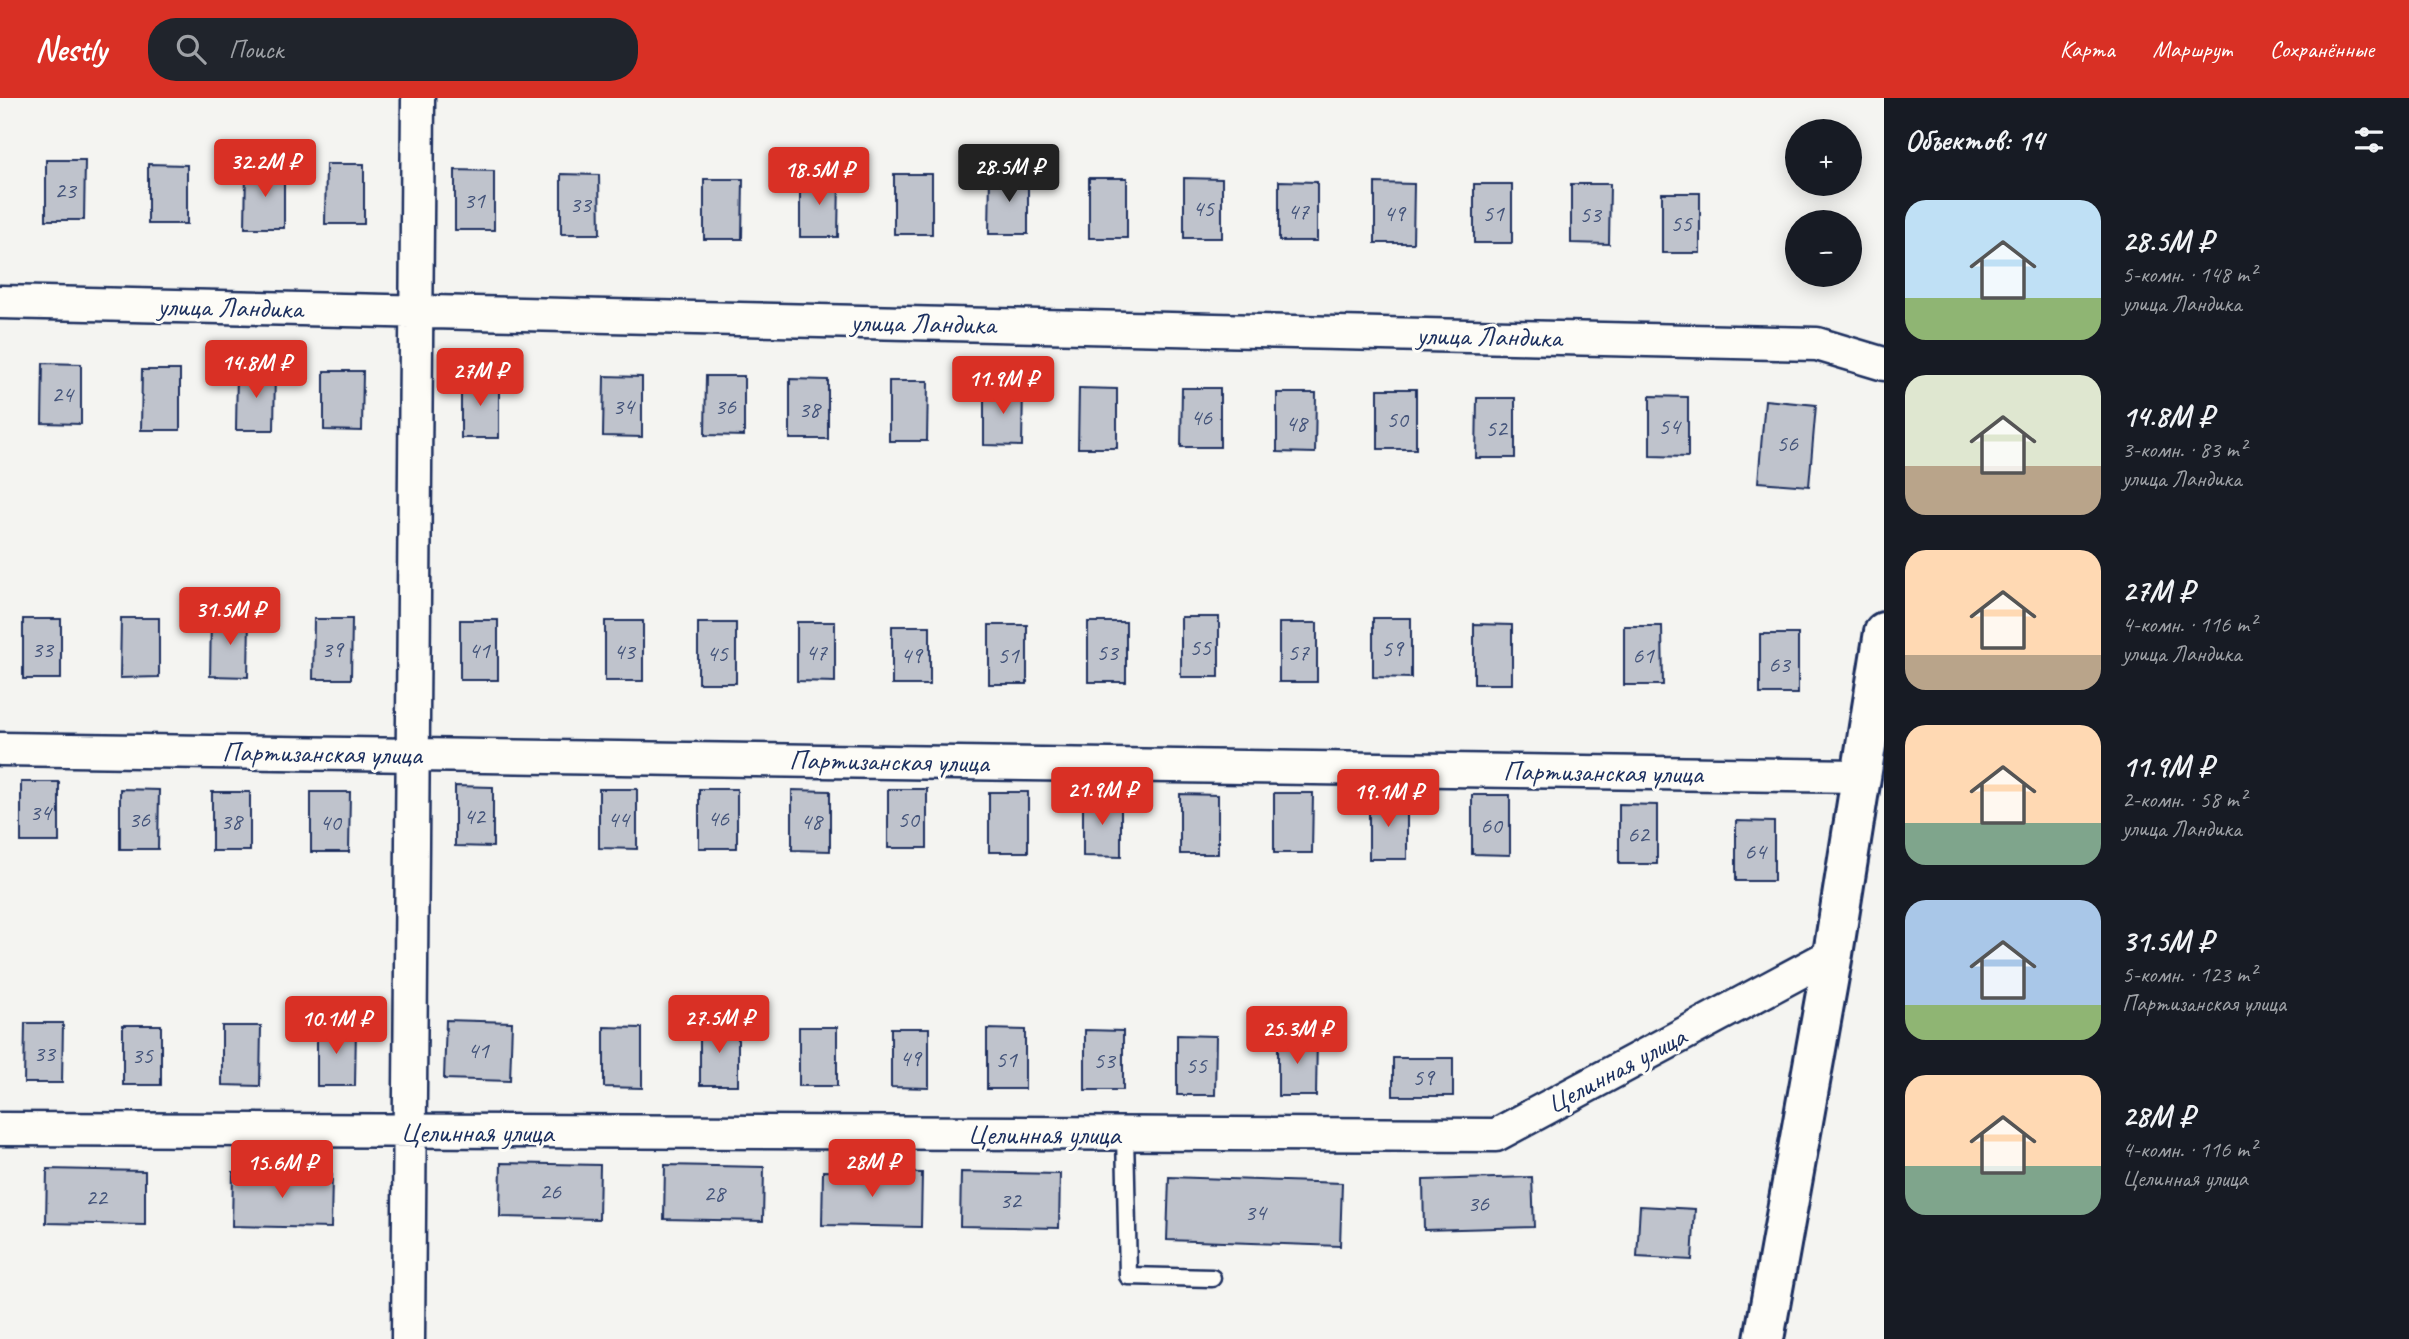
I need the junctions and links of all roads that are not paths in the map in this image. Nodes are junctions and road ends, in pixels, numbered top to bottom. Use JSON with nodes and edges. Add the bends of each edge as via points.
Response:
{"nodes":[{"id":1,"x":418,"y":98,"type":"edge"},
{"id":2,"x":0,"y":302,"type":"edge"},
{"id":3,"x":416,"y":311,"type":"junction"},
{"id":4,"x":1884,"y":364,"type":"edge"},
{"id":5,"x":1884,"y":632,"type":"edge"},
{"id":6,"x":0,"y":748,"type":"edge"},
{"id":7,"x":413,"y":754,"type":"junction"},
{"id":8,"x":1861,"y":776,"type":"junction"},
{"id":9,"x":1833,"y":954,"type":"junction"},
{"id":10,"x":0,"y":1129,"type":"edge"},
{"id":11,"x":410,"y":1132,"type":"junction"},
{"id":12,"x":1125,"y":1134,"type":"junction"},
{"id":13,"x":1212,"y":1278,"type":"dead end"},
{"id":14,"x":408,"y":1339,"type":"edge"},
{"id":15,"x":1765,"y":1339,"type":"edge"}],
"edges":[{"from":1,"to":3,"type":"street"},
{"from":2,"to":3,"type":"street","name":"улица Ландика"},
{"from":3,"to":4,"type":"street","name":"улица Ландика","via":[[1817,344]]},
{"from":3,"to":7,"type":"street"},
{"from":5,"to":8,"type":"street"},
{"from":6,"to":7,"type":"street","name":"Партизанская улица"},
{"from":7,"to":8,"type":"street","name":"Партизанская улица"},
{"from":7,"to":11,"type":"street"},
{"from":8,"to":9,"type":"street"},
{"from":9,"to":12,"type":"street","name":"Целинная улица","via":[[1496,1135]]},
{"from":9,"to":15,"type":"street"},
{"from":10,"to":11,"type":"street","name":"Целинная улица"},
{"from":11,"to":12,"type":"street","name":"Целинная улица"},
{"from":11,"to":14,"type":"street"},
{"from":12,"to":13,"type":"lane","via":[[1128,1276]]}]}
